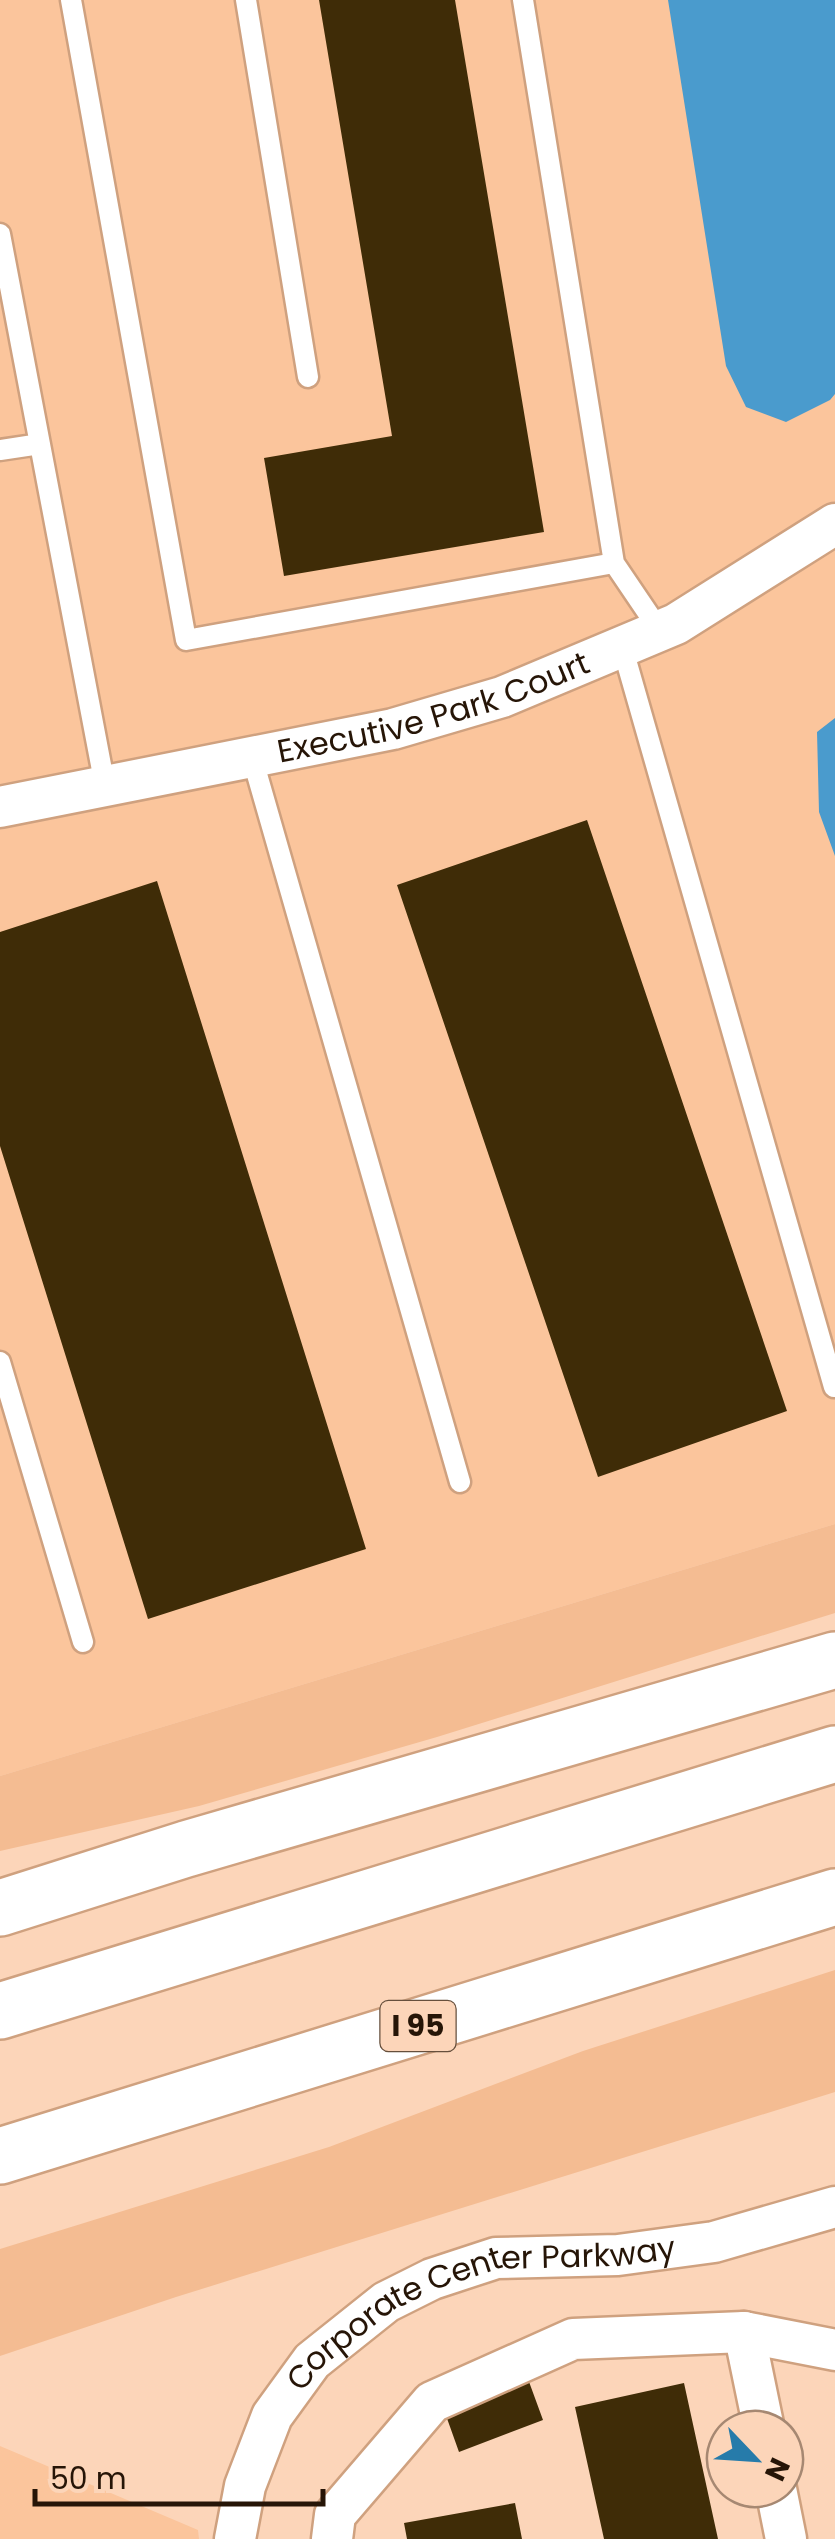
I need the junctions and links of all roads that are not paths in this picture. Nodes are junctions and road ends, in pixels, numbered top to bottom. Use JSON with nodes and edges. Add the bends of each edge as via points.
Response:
{"nodes":[{"id":1,"x":72,"y":0,"type":"edge"},
{"id":2,"x":246,"y":0,"type":"edge"},
{"id":3,"x":522,"y":0,"type":"edge"},
{"id":4,"x":0,"y":234,"type":"edge"},
{"id":5,"x":308,"y":377,"type":"dead end"},
{"id":6,"x":40,"y":444,"type":"junction"},
{"id":7,"x":0,"y":450,"type":"edge"},
{"id":8,"x":835,"y":524,"type":"edge"},
{"id":9,"x":614,"y":563,"type":"junction"},
{"id":10,"x":660,"y":630,"type":"junction"},
{"id":11,"x":622,"y":646,"type":"junction"},
{"id":12,"x":252,"y":757,"type":"junction"},
{"id":13,"x":105,"y":786,"type":"junction"},
{"id":14,"x":0,"y":807,"type":"edge"},
{"id":15,"x":0,"y":1362,"type":"edge"},
{"id":16,"x":834,"y":1387,"type":"edge"},
{"id":17,"x":460,"y":1482,"type":"dead end"},
{"id":18,"x":82,"y":1642,"type":"dead end"},
{"id":19,"x":835,"y":1660,"type":"edge"},
{"id":20,"x":835,"y":1754,"type":"edge"},
{"id":21,"x":186,"y":1848,"type":"junction"},
{"id":22,"x":0,"y":1876,"type":"edge"},
{"id":23,"x":835,"y":1897,"type":"edge"},
{"id":24,"x":0,"y":1908,"type":"edge"},
{"id":25,"x":0,"y":2011,"type":"edge"},
{"id":26,"x":0,"y":2156,"type":"edge"},
{"id":27,"x":835,"y":2207,"type":"edge"},
{"id":28,"x":744,"y":2332,"type":"junction"},
{"id":29,"x":835,"y":2350,"type":"edge"},
{"id":30,"x":760,"y":2409,"type":"edge"},
{"id":31,"x":780,"y":2509,"type":"edge"},
{"id":32,"x":235,"y":2539,"type":"edge"},
{"id":33,"x":332,"y":2539,"type":"edge"},
{"id":34,"x":786,"y":2539,"type":"edge"}],
"edges":[{"from":1,"to":9,"type":"lane","via":[[186,640]]},
{"from":2,"to":5,"type":"lane"},
{"from":3,"to":9,"type":"lane"},
{"from":4,"to":6,"type":"lane"},
{"from":6,"to":7,"type":"lane"},
{"from":6,"to":13,"type":"lane"},
{"from":8,"to":10,"type":"street","name":"Executive Park Court"},
{"from":9,"to":10,"type":"lane"},
{"from":10,"to":11,"type":"street","name":"Executive Park Court"},
{"from":11,"to":12,"type":"street","name":"Executive Park Court","via":[[466,708]]},
{"from":11,"to":16,"type":"lane"},
{"from":12,"to":13,"type":"street","name":"Executive Park Court"},
{"from":12,"to":17,"type":"lane"},
{"from":13,"to":14,"type":"street","name":"Executive Park Court"},
{"from":15,"to":18,"type":"lane"},
{"from":19,"to":21,"type":"highway"},
{"from":20,"to":25,"type":"highway"},
{"from":21,"to":22,"type":"highway"},
{"from":21,"to":24,"type":"highway"},
{"from":23,"to":26,"type":"highway","number":"I 95"},
{"from":27,"to":32,"type":"street","name":"Corporate Center Parkway","via":[[714,2242],[618,2255],[496,2258],[386,2302],[312,2362],[272,2416],[244,2486]]},
{"from":28,"to":29,"type":"street"},
{"from":28,"to":30,"type":"street"},
{"from":28,"to":33,"type":"street","via":[[574,2339],[432,2402],[335,2516]]},
{"from":31,"to":34,"type":"street"}]}
